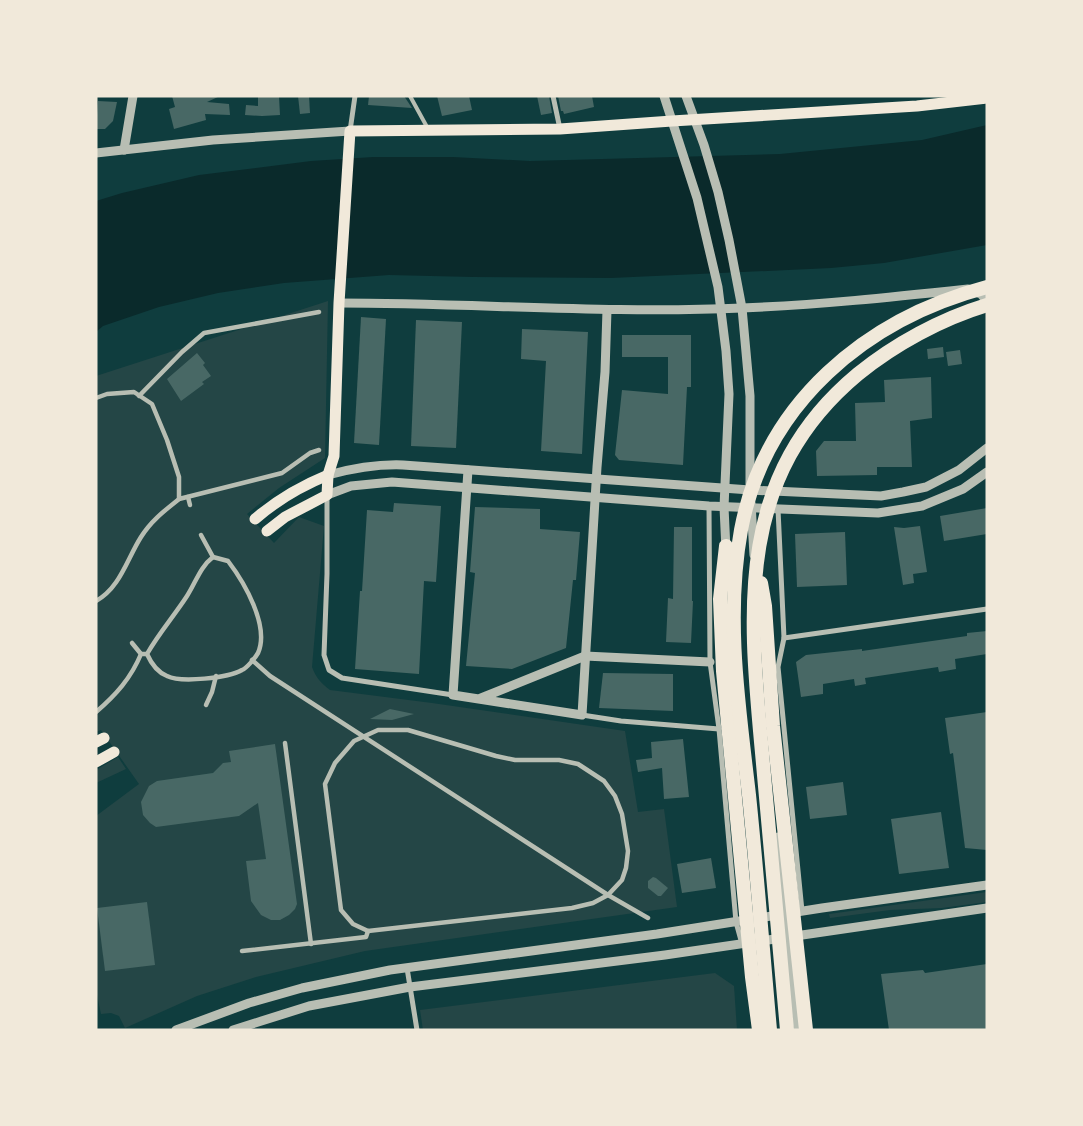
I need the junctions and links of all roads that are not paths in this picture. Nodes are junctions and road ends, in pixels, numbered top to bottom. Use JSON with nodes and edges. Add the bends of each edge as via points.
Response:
{"nodes":[{"id":1,"x":133,"y":96,"type":"edge"},
{"id":2,"x":355,"y":96,"type":"edge"},
{"id":3,"x":410,"y":96,"type":"edge"},
{"id":4,"x":553,"y":96,"type":"edge"},
{"id":5,"x":664,"y":96,"type":"edge"},
{"id":6,"x":686,"y":96,"type":"edge"},
{"id":7,"x":987,"y":98,"type":"edge"},
{"id":8,"x":694,"y":119,"type":"junction"},
{"id":9,"x":672,"y":120,"type":"junction"},
{"id":10,"x":560,"y":129,"type":"junction"},
{"id":11,"x":350,"y":131,"type":"junction"},
{"id":12,"x":429,"y":131,"type":"junction"},
{"id":13,"x":124,"y":150,"type":"junction"},
{"id":14,"x":96,"y":153,"type":"edge"},
{"id":15,"x":987,"y":286,"type":"edge"},
{"id":16,"x":987,"y":301,"type":"edge"},
{"id":17,"x":338,"y":303,"type":"junction"},
{"id":18,"x":987,"y":306,"type":"edge"},
{"id":19,"x":720,"y":308,"type":"junction"},
{"id":20,"x":742,"y":308,"type":"junction"},
{"id":21,"x":607,"y":310,"type":"junction"},
{"id":22,"x":319,"y":312,"type":"dead end"},
{"id":23,"x":140,"y":396,"type":"junction"},
{"id":24,"x":96,"y":398,"type":"edge"},
{"id":25,"x":987,"y":448,"type":"edge"},
{"id":26,"x":319,"y":450,"type":"dead end"},
{"id":27,"x":971,"y":462,"type":"junction"},
{"id":28,"x":468,"y":470,"type":"junction"},
{"id":29,"x":328,"y":475,"type":"junction"},
{"id":30,"x":986,"y":475,"type":"edge"},
{"id":31,"x":597,"y":479,"type":"junction"},
{"id":32,"x":466,"y":487,"type":"junction"},
{"id":33,"x":725,"y":488,"type":"junction"},
{"id":34,"x":750,"y":490,"type":"junction"},
{"id":35,"x":327,"y":495,"type":"junction"},
{"id":36,"x":596,"y":496,"type":"junction"},
{"id":37,"x":188,"y":497,"type":"junction"},
{"id":38,"x":180,"y":499,"type":"junction"},
{"id":39,"x":190,"y":505,"type":"dead end"},
{"id":40,"x":709,"y":506,"type":"junction"},
{"id":41,"x":724,"y":507,"type":"junction"},
{"id":42,"x":752,"y":508,"type":"junction"},
{"id":43,"x":778,"y":509,"type":"junction"},
{"id":44,"x":255,"y":519,"type":"dead end"},
{"id":45,"x":267,"y":531,"type":"dead end"},
{"id":46,"x":201,"y":535,"type":"dead end"},
{"id":47,"x":753,"y":540,"type":"junction"},
{"id":48,"x":726,"y":546,"type":"junction"},
{"id":49,"x":213,"y":557,"type":"junction"},
{"id":50,"x":96,"y":601,"type":"edge"},
{"id":51,"x":987,"y":609,"type":"edge"},
{"id":52,"x":784,"y":638,"type":"junction"},
{"id":53,"x":132,"y":642,"type":"dead end"},
{"id":54,"x":144,"y":654,"type":"junction"},
{"id":55,"x":585,"y":656,"type":"junction"},
{"id":56,"x":252,"y":660,"type":"junction"},
{"id":57,"x":710,"y":662,"type":"junction"},
{"id":58,"x":216,"y":676,"type":"junction"},
{"id":59,"x":453,"y":695,"type":"junction"},
{"id":60,"x":481,"y":698,"type":"junction"},
{"id":61,"x":206,"y":705,"type":"dead end"},
{"id":62,"x":96,"y":712,"type":"edge"},
{"id":63,"x":582,"y":715,"type":"junction"},
{"id":64,"x":719,"y":729,"type":"junction"},
{"id":65,"x":363,"y":737,"type":"junction"},
{"id":66,"x":285,"y":743,"type":"dead end"},
{"id":67,"x":114,"y":752,"type":"dead end"},
{"id":68,"x":96,"y":762,"type":"edge"},
{"id":69,"x":987,"y":885,"type":"edge"},
{"id":70,"x":608,"y":895,"type":"junction"},
{"id":71,"x":987,"y":908,"type":"edge"},
{"id":72,"x":802,"y":911,"type":"junction"},
{"id":73,"x":786,"y":914,"type":"junction"},
{"id":74,"x":648,"y":918,"type":"dead end"},
{"id":75,"x":751,"y":919,"type":"junction"},
{"id":76,"x":736,"y":922,"type":"junction"},
{"id":77,"x":368,"y":931,"type":"junction"},
{"id":78,"x":788,"y":936,"type":"junction"},
{"id":79,"x":754,"y":941,"type":"junction"},
{"id":80,"x":742,"y":943,"type":"junction"},
{"id":81,"x":311,"y":944,"type":"junction"},
{"id":82,"x":242,"y":951,"type":"dead end"},
{"id":83,"x":408,"y":968,"type":"junction"},
{"id":84,"x":410,"y":987,"type":"junction"},
{"id":85,"x":758,"y":989,"type":"junction"},
{"id":86,"x":176,"y":1030,"type":"edge"},
{"id":87,"x":233,"y":1030,"type":"edge"},
{"id":88,"x":417,"y":1030,"type":"edge"},
{"id":89,"x":761,"y":1030,"type":"edge"},
{"id":90,"x":770,"y":1030,"type":"edge"},
{"id":91,"x":787,"y":1030,"type":"edge"},
{"id":92,"x":798,"y":1030,"type":"edge"},
{"id":93,"x":806,"y":1030,"type":"edge"}],
"edges":[{"from":1,"to":13,"type":"street"},
{"from":2,"to":11,"type":"street"},
{"from":3,"to":12,"type":"lane"},
{"from":4,"to":10,"type":"street"},
{"from":5,"to":9,"type":"street"},
{"from":6,"to":8,"type":"street"},
{"from":7,"to":8,"type":"main road","via":[[917,106]]},
{"from":8,"to":9,"type":"main road"},
{"from":8,"to":20,"type":"street","via":[[718,192]]},
{"from":9,"to":10,"type":"main road"},
{"from":9,"to":19,"type":"street","via":[[699,206]]},
{"from":10,"to":12,"type":"main road"},
{"from":11,"to":12,"type":"main road"},
{"from":11,"to":13,"type":"street","via":[[213,140]]},
{"from":11,"to":17,"type":"main road"},
{"from":13,"to":14,"type":"street"},
{"from":15,"to":90,"type":"highway","via":[[917,312],[864,342],[843,358],[799,402],[778,432],[750,496],[736,566],[734,642]]},
{"from":16,"to":20,"type":"street","via":[[981,294],[968,289]]},
{"from":17,"to":21,"type":"street"},
{"from":17,"to":29,"type":"main road","via":[[334,456]]},
{"from":18,"to":91,"type":"highway","via":[[907,340],[850,381],[805,431],[784,467],[768,505],[756,574],[754,648]]},
{"from":19,"to":20,"type":"street"},
{"from":19,"to":21,"type":"street"},
{"from":19,"to":33,"type":"street","via":[[729,394]]},
{"from":20,"to":34,"type":"street","via":[[750,396]]},
{"from":21,"to":31,"type":"street"},
{"from":22,"to":23,"type":"street","via":[[204,333]]},
{"from":23,"to":24,"type":"street","via":[[134,392]]},
{"from":23,"to":38,"type":"street","via":[[152,404],[167,440],[179,477]]},
{"from":25,"to":27,"type":"street"},
{"from":26,"to":37,"type":"street","via":[[282,473]]},
{"from":27,"to":30,"type":"street"},
{"from":27,"to":34,"type":"street","via":[[926,486],[881,496]]},
{"from":28,"to":29,"type":"street","via":[[381,464]]},
{"from":28,"to":31,"type":"street"},
{"from":28,"to":32,"type":"street"},
{"from":29,"to":35,"type":"main road"},
{"from":29,"to":44,"type":"main road","via":[[288,494]]},
{"from":30,"to":43,"type":"street","via":[[942,499],[878,514]]},
{"from":31,"to":33,"type":"street"},
{"from":31,"to":36,"type":"street"},
{"from":32,"to":35,"type":"street","via":[[374,483],[351,486]]},
{"from":32,"to":36,"type":"street"},
{"from":32,"to":59,"type":"street"},
{"from":33,"to":34,"type":"street"},
{"from":33,"to":41,"type":"street"},
{"from":34,"to":42,"type":"street"},
{"from":35,"to":45,"type":"main road","via":[[297,510]]},
{"from":35,"to":59,"type":"street","via":[[324,654],[329,670],[342,678]]},
{"from":36,"to":40,"type":"street"},
{"from":36,"to":55,"type":"street"},
{"from":37,"to":38,"type":"street"},
{"from":37,"to":39,"type":"street"},
{"from":38,"to":50,"type":"street","via":[[153,519],[117,581],[103,598]]},
{"from":40,"to":41,"type":"street"},
{"from":40,"to":57,"type":"street"},
{"from":41,"to":42,"type":"street"},
{"from":41,"to":48,"type":"street"},
{"from":42,"to":43,"type":"street"},
{"from":42,"to":47,"type":"street"},
{"from":43,"to":52,"type":"street"},
{"from":46,"to":49,"type":"street"},
{"from":47,"to":73,"type":"street"},
{"from":47,"to":93,"type":"highway","via":[[765,606],[773,726]]},
{"from":48,"to":75,"type":"street","via":[[730,666]]},
{"from":48,"to":89,"type":"highway","via":[[720,599],[723,671],[752,977]]},
{"from":49,"to":54,"type":"street"},
{"from":49,"to":56,"type":"street","via":[[228,561],[249,594],[259,619],[260,642],[258,653]]},
{"from":51,"to":52,"type":"street"},
{"from":52,"to":72,"type":"street","via":[[778,667]]},
{"from":53,"to":54,"type":"street"},
{"from":54,"to":58,"type":"street","via":[[165,676],[199,680]]},
{"from":54,"to":62,"type":"street","via":[[124,686]]},
{"from":55,"to":57,"type":"street"},
{"from":55,"to":60,"type":"street"},
{"from":55,"to":63,"type":"street"},
{"from":56,"to":58,"type":"street","via":[[243,670]]},
{"from":56,"to":65,"type":"street","via":[[270,676]]},
{"from":57,"to":64,"type":"street"},
{"from":58,"to":61,"type":"street"},
{"from":59,"to":60,"type":"street"},
{"from":60,"to":63,"type":"street"},
{"from":63,"to":64,"type":"street"},
{"from":64,"to":76,"type":"street"},
{"from":65,"to":70,"type":"street"},
{"from":65,"to":70,"type":"street","via":[[378,730],[408,730],[496,756],[515,760],[559,760],[578,764],[592,772],[615,796],[622,814],[628,851],[622,880]]},
{"from":65,"to":77,"type":"street","via":[[354,741],[335,764],[325,784],[341,910],[352,924]]},
{"from":66,"to":81,"type":"street"},
{"from":67,"to":68,"type":"main road"},
{"from":69,"to":72,"type":"street"},
{"from":70,"to":74,"type":"street"},
{"from":70,"to":77,"type":"street","via":[[572,908]]},
{"from":71,"to":78,"type":"street"},
{"from":72,"to":73,"type":"street"},
{"from":73,"to":75,"type":"street"},
{"from":73,"to":78,"type":"street"},
{"from":75,"to":76,"type":"street"},
{"from":75,"to":79,"type":"street"},
{"from":76,"to":80,"type":"street"},
{"from":76,"to":83,"type":"street"},
{"from":77,"to":81,"type":"street","via":[[366,937]]},
{"from":78,"to":79,"type":"street"},
{"from":78,"to":92,"type":"street"},
{"from":79,"to":80,"type":"street"},
{"from":79,"to":85,"type":"street"},
{"from":80,"to":84,"type":"street"},
{"from":80,"to":85,"type":"street"},
{"from":81,"to":82,"type":"street"},
{"from":83,"to":84,"type":"street"},
{"from":83,"to":86,"type":"street","via":[[302,988],[249,1003]]},
{"from":84,"to":87,"type":"street","via":[[308,1006]]},
{"from":84,"to":88,"type":"street"},
{"from":85,"to":89,"type":"street"}]}
